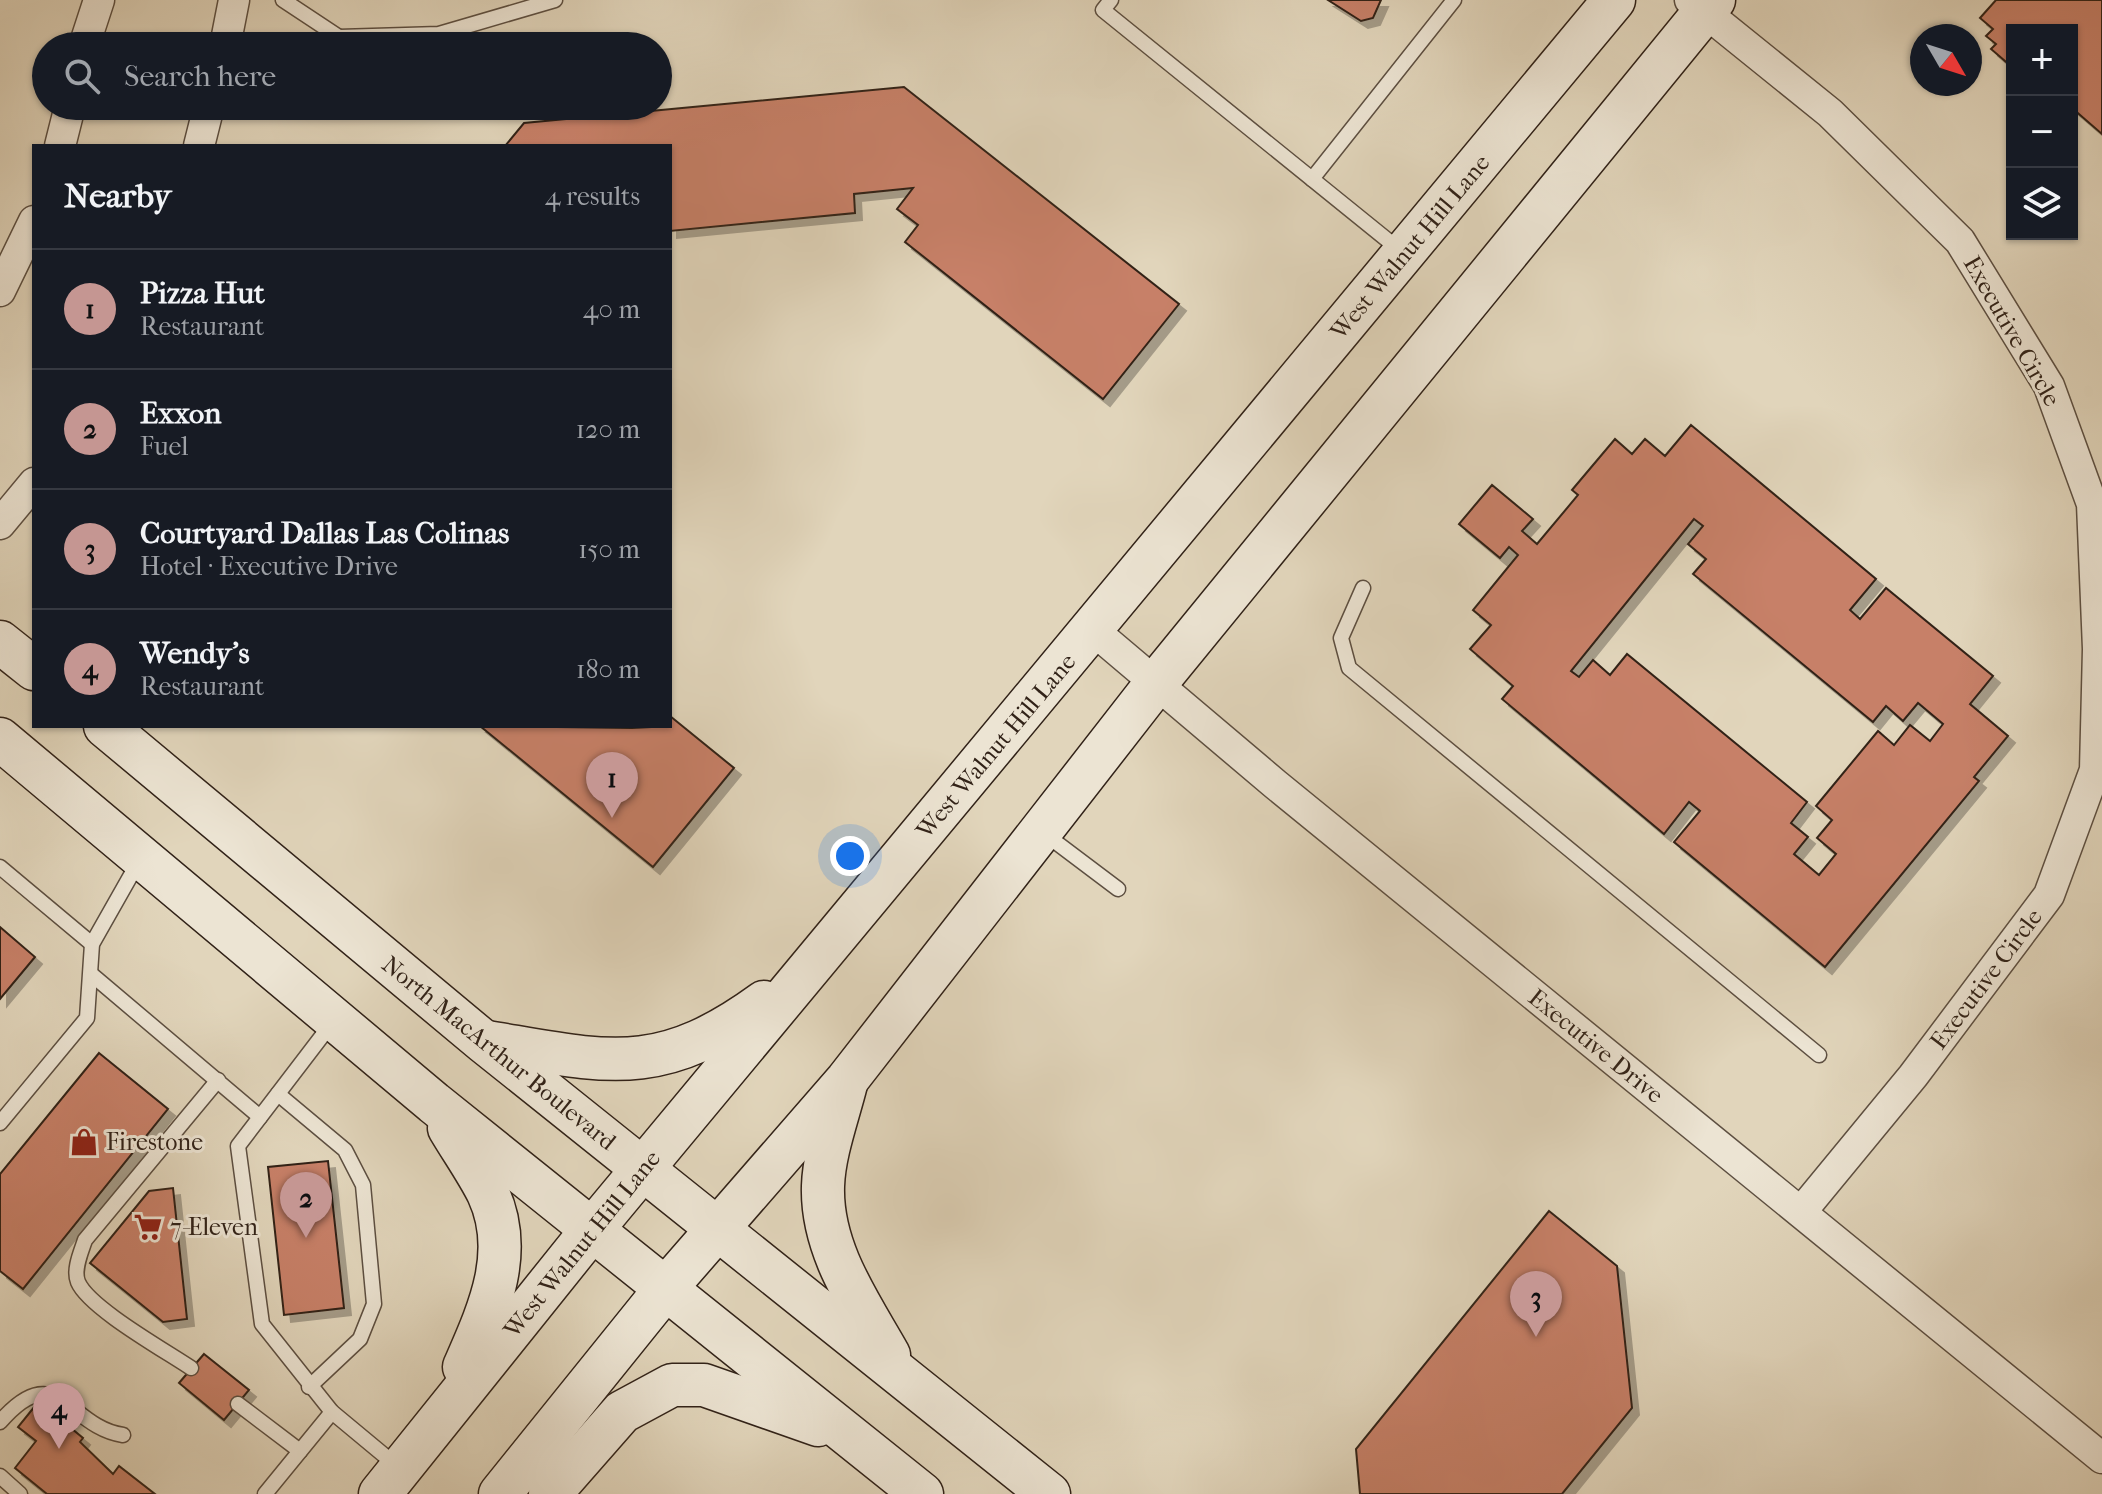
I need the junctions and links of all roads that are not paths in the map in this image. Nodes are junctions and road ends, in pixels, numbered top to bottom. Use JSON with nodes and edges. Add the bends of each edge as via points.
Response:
{"nodes":[{"id":1,"x":99,"y":0,"type":"edge"},
{"id":2,"x":234,"y":0,"type":"edge"},
{"id":3,"x":283,"y":0,"type":"edge"},
{"id":4,"x":555,"y":0,"type":"edge"},
{"id":5,"x":1111,"y":0,"type":"edge"},
{"id":6,"x":1454,"y":0,"type":"edge"},
{"id":7,"x":1614,"y":0,"type":"edge"},
{"id":8,"x":1703,"y":4,"type":"edge"},
{"id":9,"x":89,"y":32,"type":"edge"},
{"id":10,"x":228,"y":32,"type":"edge"},
{"id":11,"x":331,"y":32,"type":"edge"},
{"id":12,"x":446,"y":32,"type":"edge"},
{"id":13,"x":66,"y":120,"type":"edge"},
{"id":14,"x":206,"y":120,"type":"edge"},
{"id":15,"x":60,"y":144,"type":"edge"},
{"id":16,"x":200,"y":144,"type":"edge"},
{"id":17,"x":1312,"y":179,"type":"junction"},
{"id":18,"x":32,"y":225,"type":"edge"},
{"id":19,"x":1404,"y":254,"type":"junction"},
{"id":20,"x":0,"y":291,"type":"edge"},
{"id":21,"x":32,"y":485,"type":"edge"},
{"id":22,"x":0,"y":524,"type":"edge"},
{"id":23,"x":1363,"y":588,"type":"dead end"},
{"id":24,"x":1093,"y":630,"type":"junction"},
{"id":25,"x":0,"y":642,"type":"edge"},
{"id":26,"x":32,"y":667,"type":"edge"},
{"id":27,"x":1157,"y":682,"type":"junction"},
{"id":28,"x":107,"y":728,"type":"edge"},
{"id":29,"x":0,"y":739,"type":"edge"},
{"id":30,"x":1041,"y":831,"type":"junction"},
{"id":31,"x":141,"y":857,"type":"junction"},
{"id":32,"x":0,"y":867,"type":"edge"},
{"id":33,"x":1118,"y":889,"type":"dead end"},
{"id":34,"x":92,"y":944,"type":"junction"},
{"id":35,"x":811,"y":969,"type":"junction"},
{"id":36,"x":91,"y":974,"type":"junction"},
{"id":37,"x":335,"y":1020,"type":"junction"},
{"id":38,"x":484,"y":1042,"type":"junction"},
{"id":39,"x":1819,"y":1055,"type":"dead end"},
{"id":40,"x":218,"y":1080,"type":"junction"},
{"id":41,"x":847,"y":1080,"type":"junction"},
{"id":42,"x":278,"y":1094,"type":"junction"},
{"id":43,"x":434,"y":1103,"type":"junction"},
{"id":44,"x":260,"y":1117,"type":"junction"},
{"id":45,"x":0,"y":1123,"type":"edge"},
{"id":46,"x":642,"y":1170,"type":"junction"},
{"id":47,"x":1801,"y":1212,"type":"junction"},
{"id":48,"x":718,"y":1227,"type":"junction"},
{"id":49,"x":591,"y":1231,"type":"junction"},
{"id":50,"x":666,"y":1288,"type":"junction"},
{"id":51,"x":191,"y":1368,"type":"dead end"},
{"id":52,"x":900,"y":1373,"type":"junction"},
{"id":53,"x":309,"y":1387,"type":"junction"},
{"id":54,"x":238,"y":1404,"type":"dead end"},
{"id":55,"x":332,"y":1412,"type":"junction"},
{"id":56,"x":445,"y":1414,"type":"junction"},
{"id":57,"x":0,"y":1422,"type":"edge"},
{"id":58,"x":123,"y":1435,"type":"dead end"},
{"id":59,"x":854,"y":1439,"type":"junction"},
{"id":60,"x":300,"y":1451,"type":"junction"},
{"id":61,"x":2102,"y":1458,"type":"edge"},
{"id":62,"x":0,"y":1476,"type":"edge"},
{"id":63,"x":391,"y":1481,"type":"edge"},
{"id":64,"x":20,"y":1494,"type":"edge"},
{"id":65,"x":265,"y":1494,"type":"edge"},
{"id":66,"x":500,"y":1494,"type":"edge"},
{"id":67,"x":550,"y":1494,"type":"edge"},
{"id":68,"x":922,"y":1494,"type":"edge"},
{"id":69,"x":1049,"y":1494,"type":"edge"}],
"edges":[{"from":1,"to":9,"type":"street"},
{"from":2,"to":10,"type":"street"},
{"from":3,"to":11,"type":"lane"},
{"from":4,"to":12,"type":"lane"},
{"from":5,"to":17,"type":"lane","via":[[1103,10]]},
{"from":6,"to":17,"type":"lane"},
{"from":7,"to":19,"type":"main road","name":"West Walnut Hill Lane"},
{"from":8,"to":27,"type":"main road"},
{"from":8,"to":47,"type":"street","name":"Executive Circle","via":[[1830,113],[1960,241],[2049,386],[2092,504],[2098,649],[2095,770],[2049,895],[1913,1076]]},
{"from":13,"to":15,"type":"street"},
{"from":14,"to":16,"type":"street"},
{"from":17,"to":19,"type":"lane"},
{"from":18,"to":20,"type":"street"},
{"from":19,"to":24,"type":"main road","name":"West Walnut Hill Lane"},
{"from":21,"to":22,"type":"street"},
{"from":23,"to":39,"type":"lane","via":[[1341,638],[1349,668]]},
{"from":24,"to":27,"type":"street","name":"Executive Drive"},
{"from":24,"to":35,"type":"main road","name":"West Walnut Hill Lane"},
{"from":25,"to":26,"type":"main road"},
{"from":27,"to":30,"type":"main road"},
{"from":27,"to":47,"type":"street","name":"Executive Drive"},
{"from":28,"to":38,"type":"main road","name":"North MacArthur Boulevard"},
{"from":29,"to":31,"type":"main road"},
{"from":30,"to":33,"type":"lane"},
{"from":30,"to":41,"type":"main road"},
{"from":31,"to":34,"type":"lane"},
{"from":31,"to":37,"type":"main road"},
{"from":32,"to":34,"type":"lane"},
{"from":34,"to":36,"type":"lane"},
{"from":35,"to":38,"type":"main road","via":[[725,1031],[660,1057],[606,1062]]},
{"from":35,"to":46,"type":"main road","name":"West Walnut Hill Lane"},
{"from":36,"to":40,"type":"lane"},
{"from":36,"to":45,"type":"lane","via":[[87,1018]]},
{"from":37,"to":42,"type":"lane"},
{"from":37,"to":43,"type":"main road"},
{"from":38,"to":46,"type":"main road","name":"North MacArthur Boulevard"},
{"from":40,"to":44,"type":"lane"},
{"from":40,"to":51,"type":"lane","via":[[85,1240],[77,1280],[130,1329]]},
{"from":41,"to":48,"type":"main road"},
{"from":41,"to":52,"type":"main road","via":[[822,1183],[825,1231]]},
{"from":42,"to":44,"type":"lane"},
{"from":42,"to":53,"type":"lane","via":[[345,1150],[363,1185],[374,1304],[360,1339]]},
{"from":43,"to":49,"type":"main road"},
{"from":43,"to":56,"type":"main road","via":[[489,1195],[498,1228],[500,1269]]},
{"from":44,"to":53,"type":"lane","via":[[238,1146],[262,1324]]},
{"from":46,"to":48,"type":"main road","name":"North MacArthur Boulevard"},
{"from":46,"to":49,"type":"main road","name":"West Walnut Hill Lane"},
{"from":47,"to":61,"type":"street","name":"Executive Drive"},
{"from":48,"to":50,"type":"main road"},
{"from":48,"to":52,"type":"main road","name":"North MacArthur Boulevard"},
{"from":49,"to":50,"type":"main road"},
{"from":49,"to":56,"type":"main road","name":"West Walnut Hill Lane"},
{"from":50,"to":59,"type":"main road"},
{"from":50,"to":66,"type":"main road"},
{"from":52,"to":69,"type":"main road","name":"North MacArthur Boulevard"},
{"from":53,"to":55,"type":"lane"},
{"from":54,"to":60,"type":"lane"},
{"from":55,"to":60,"type":"lane"},
{"from":55,"to":63,"type":"lane"},
{"from":56,"to":63,"type":"main road","name":"West Walnut Hill Lane"},
{"from":57,"to":58,"type":"lane","via":[[19,1400],[38,1393],[66,1401],[105,1432]]},
{"from":59,"to":67,"type":"main road","via":[[748,1398],[704,1385],[672,1385],[622,1412]]},
{"from":59,"to":68,"type":"main road"},
{"from":60,"to":65,"type":"lane"},
{"from":62,"to":64,"type":"lane"}]}
